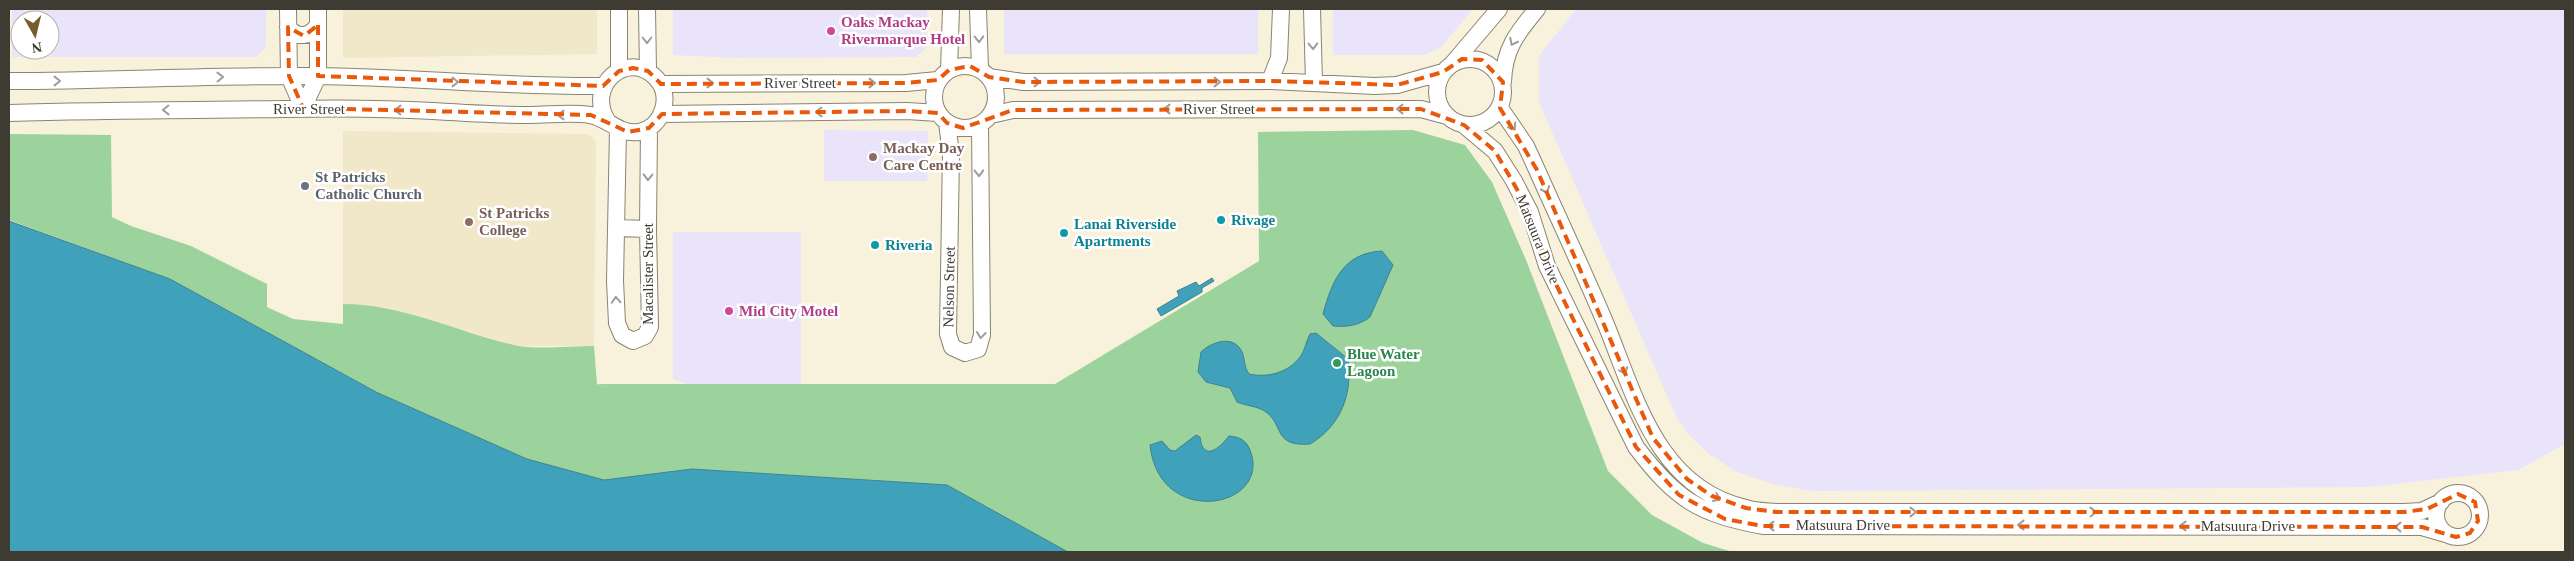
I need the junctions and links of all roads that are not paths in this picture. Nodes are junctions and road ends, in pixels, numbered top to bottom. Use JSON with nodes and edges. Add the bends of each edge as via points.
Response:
{"nodes":[{"id":1,"x":288,"y":9,"type":"edge"},
{"id":2,"x":318,"y":9,"type":"edge"},
{"id":3,"x":619,"y":9,"type":"edge"},
{"id":4,"x":647,"y":9,"type":"edge"},
{"id":5,"x":951,"y":9,"type":"edge"},
{"id":6,"x":978,"y":9,"type":"edge"},
{"id":7,"x":1281,"y":9,"type":"edge"},
{"id":8,"x":1312,"y":9,"type":"edge"},
{"id":9,"x":1499,"y":9,"type":"edge"},
{"id":10,"x":1537,"y":9,"type":"edge"},
{"id":11,"x":318,"y":25,"type":"junction"},
{"id":12,"x":288,"y":26,"type":"junction"},
{"id":13,"x":1448,"y":68,"type":"junction"},
{"id":14,"x":618,"y":71,"type":"junction"},
{"id":15,"x":648,"y":71,"type":"junction"},
{"id":16,"x":984,"y":73,"type":"junction"},
{"id":17,"x":944,"y":75,"type":"junction"},
{"id":18,"x":289,"y":76,"type":"junction"},
{"id":19,"x":318,"y":76,"type":"junction"},
{"id":20,"x":13,"y":80,"type":"edge"},
{"id":21,"x":1270,"y":81,"type":"junction"},
{"id":22,"x":1503,"y":82,"type":"junction"},
{"id":23,"x":1314,"y":83,"type":"junction"},
{"id":24,"x":661,"y":84,"type":"junction"},
{"id":25,"x":603,"y":86,"type":"junction"},
{"id":26,"x":303,"y":108,"type":"junction"},
{"id":27,"x":1500,"y":108,"type":"junction"},
{"id":28,"x":9,"y":113,"type":"edge"},
{"id":29,"x":662,"y":114,"type":"junction"},
{"id":30,"x":1447,"y":116,"type":"junction"},
{"id":31,"x":942,"y":118,"type":"junction"},
{"id":32,"x":986,"y":120,"type":"junction"},
{"id":33,"x":1464,"y":125,"type":"junction"},
{"id":34,"x":613,"y":126,"type":"junction"},
{"id":35,"x":649,"y":128,"type":"junction"},
{"id":36,"x":617,"y":228,"type":"junction"},
{"id":37,"x":648,"y":229,"type":"junction"},
{"id":38,"x":2441,"y":502,"type":"junction"},
{"id":39,"x":2446,"y":534,"type":"junction"}],
"edges":[{"from":1,"to":12,"type":"street"},
{"from":2,"to":11,"type":"street"},
{"from":3,"to":14,"type":"street"},
{"from":4,"to":15,"type":"street","one_way":true},
{"from":5,"to":17,"type":"street"},
{"from":6,"to":16,"type":"street","one_way":true},
{"from":7,"to":21,"type":"street","via":[[1279,58]]},
{"from":8,"to":23,"type":"street","one_way":true},
{"from":9,"to":13,"type":"street"},
{"from":10,"to":22,"type":"street","one_way":true,"via":[[1519,30],[1504,60]]},
{"from":11,"to":12,"type":"street","via":[[311,34],[304,36],[296,34]]},
{"from":11,"to":19,"type":"street"},
{"from":12,"to":18,"type":"street"},
{"from":13,"to":22,"type":"street","via":[[1467,59],[1482,60],[1491,65]]},
{"from":13,"to":23,"type":"street","name":"River Street","via":[[1397,85]]},
{"from":13,"to":30,"type":"street","via":[[1437,90],[1438,100]]},
{"from":14,"to":15,"type":"street","via":[[633,68]]},
{"from":14,"to":25,"type":"street"},
{"from":15,"to":24,"type":"street"},
{"from":16,"to":17,"type":"street","via":[[970,66]]},
{"from":16,"to":21,"type":"street","name":"River Street","one_way":true,"via":[[1023,82]]},
{"from":16,"to":32,"type":"street","via":[[996,95]]},
{"from":24,"to":17,"type":"street","name":"River Street","one_way":true,"via":[[912,83]]},
{"from":17,"to":31,"type":"street","via":[[933,96]]},
{"from":18,"to":19,"type":"street","name":"River Street"},
{"from":20,"to":18,"type":"street","name":"River Street","one_way":true},
{"from":18,"to":26,"type":"street"},
{"from":19,"to":25,"type":"street","name":"River Street","one_way":true},
{"from":19,"to":26,"type":"street"},
{"from":21,"to":23,"type":"street","name":"River Street"},
{"from":22,"to":27,"type":"street","via":[[1504,99]]},
{"from":24,"to":29,"type":"street","via":[[665,99]]},
{"from":25,"to":34,"type":"street","via":[[600,105]]},
{"from":26,"to":28,"type":"street","name":"River Street","one_way":true},
{"from":34,"to":26,"type":"street","name":"River Street","one_way":true,"via":[[591,115],[488,115],[425,110]]},
{"from":27,"to":33,"type":"street","via":[[1485,122]]},
{"from":27,"to":38,"type":"street","name":"Matsuura Drive","one_way":true,"via":[[1526,146],[1653,438],[1687,479],[1712,496],[1746,508],[1776,512],[2404,512],[2422,511]]},
{"from":31,"to":29,"type":"street","name":"River Street","one_way":true,"via":[[907,111]]},
{"from":29,"to":35,"type":"street"},
{"from":30,"to":32,"type":"street","name":"River Street","one_way":true,"via":[[1422,109],[1014,110]]},
{"from":30,"to":33,"type":"street"},
{"from":31,"to":32,"type":"street","via":[[963,128]]},
{"from":32,"to":31,"type":"street","name":"Nelson Street","one_way":true,"via":[[982,335],[978,349],[965,354],[952,347],[948,334],[951,154]]},
{"from":39,"to":33,"type":"street","name":"Matsuura Drive","one_way":true,"via":[[2422,527],[1763,526],[1725,519],[1702,510],[1656,474],[1636,448],[1547,266],[1530,212],[1514,181],[1495,151]]},
{"from":34,"to":35,"type":"street","via":[[634,132]]},
{"from":34,"to":36,"type":"street","name":"Macalister Street"},
{"from":35,"to":37,"type":"street","name":"Macalister Street","one_way":true},
{"from":36,"to":37,"type":"street"},
{"from":37,"to":36,"type":"street","name":"Macalister Street","one_way":true,"via":[[650,327],[645,336],[633,341],[622,335],[617,323]]},
{"from":38,"to":39,"type":"street","via":[[2436,512],[2437,522]]},
{"from":38,"to":39,"type":"street","via":[[2449,496],[2463,494],[2475,502],[2479,512],[2477,526],[2470,533],[2456,537]]}]}
